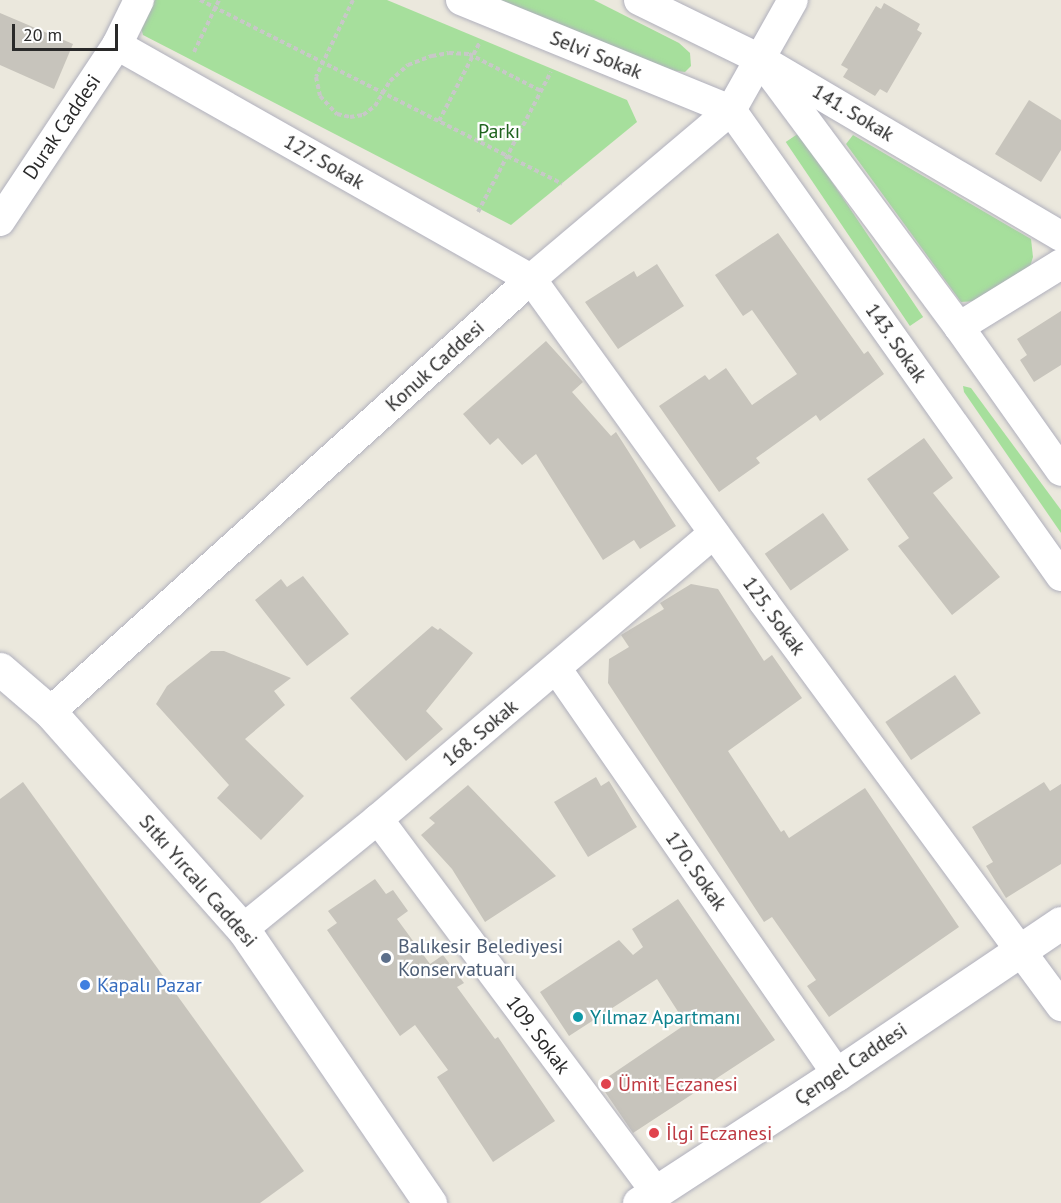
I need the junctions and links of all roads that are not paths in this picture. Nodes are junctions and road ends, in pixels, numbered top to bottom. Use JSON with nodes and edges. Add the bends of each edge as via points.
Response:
{"nodes":[{"id":1,"x":139,"y":0,"type":"edge"},
{"id":2,"x":461,"y":0,"type":"edge"},
{"id":3,"x":639,"y":0,"type":"edge"},
{"id":4,"x":793,"y":0,"type":"edge"},
{"id":5,"x":117,"y":45,"type":"junction"},
{"id":6,"x":760,"y":59,"type":"junction"},
{"id":7,"x":731,"y":110,"type":"junction"},
{"id":8,"x":0,"y":221,"type":"edge"},
{"id":9,"x":1061,"y":236,"type":"edge"},
{"id":10,"x":1061,"y":264,"type":"edge"},
{"id":11,"x":531,"y":279,"type":"junction"},
{"id":12,"x":959,"y":327,"type":"junction"},
{"id":13,"x":1061,"y":471,"type":"edge"},
{"id":14,"x":714,"y":533,"type":"junction"},
{"id":15,"x":1061,"y":576,"type":"edge"},
{"id":16,"x":556,"y":668,"type":"junction"},
{"id":17,"x":0,"y":669,"type":"edge"},
{"id":18,"x":50,"y":712,"type":"junction"},
{"id":19,"x":378,"y":819,"type":"junction"},
{"id":20,"x":1061,"y":923,"type":"edge"},
{"id":21,"x":243,"y":929,"type":"junction"},
{"id":22,"x":1020,"y":950,"type":"junction"},
{"id":23,"x":1061,"y":1006,"type":"edge"},
{"id":24,"x":837,"y":1074,"type":"junction"},
{"id":25,"x":648,"y":1198,"type":"edge"},
{"id":26,"x":430,"y":1203,"type":"edge"}],
"edges":[{"from":1,"to":5,"type":"street","name":"Durak Caddesi"},
{"from":2,"to":7,"type":"street","name":"Selvi Sokak"},
{"from":3,"to":6,"type":"street","name":"141. Sokak"},
{"from":4,"to":6,"type":"street","name":"Konuk Caddesi"},
{"from":5,"to":8,"type":"street","name":"Durak Caddesi"},
{"from":5,"to":11,"type":"street","name":"127. Sokak"},
{"from":6,"to":7,"type":"street","name":"Konuk Caddesi"},
{"from":6,"to":9,"type":"street","name":"141. Sokak"},
{"from":6,"to":12,"type":"street"},
{"from":7,"to":11,"type":"street","name":"Konuk Caddesi"},
{"from":7,"to":15,"type":"street","name":"143. Sokak"},
{"from":10,"to":12,"type":"street"},
{"from":11,"to":14,"type":"street","name":"125. Sokak"},
{"from":11,"to":18,"type":"street","name":"Konuk Caddesi"},
{"from":12,"to":13,"type":"street"},
{"from":14,"to":16,"type":"street","name":"168. Sokak"},
{"from":14,"to":22,"type":"street","name":"125. Sokak"},
{"from":16,"to":19,"type":"street","name":"168. Sokak"},
{"from":16,"to":24,"type":"street","name":"170. Sokak"},
{"from":17,"to":18,"type":"main road","name":"Sıtkı Yırcalı Caddesi"},
{"from":18,"to":21,"type":"main road","name":"Sıtkı Yırcalı Caddesi"},
{"from":19,"to":21,"type":"street","name":"168. Sokak"},
{"from":19,"to":25,"type":"street","name":"109. Sokak"},
{"from":20,"to":22,"type":"main road","name":"Çengel Caddesi"},
{"from":21,"to":26,"type":"main road","name":"Sıtkı Yırcalı Caddesi"},
{"from":22,"to":23,"type":"street","name":"125. Sokak"},
{"from":22,"to":24,"type":"main road","name":"Çengel Caddesi"},
{"from":24,"to":25,"type":"main road","name":"Çengel Caddesi"}]}
